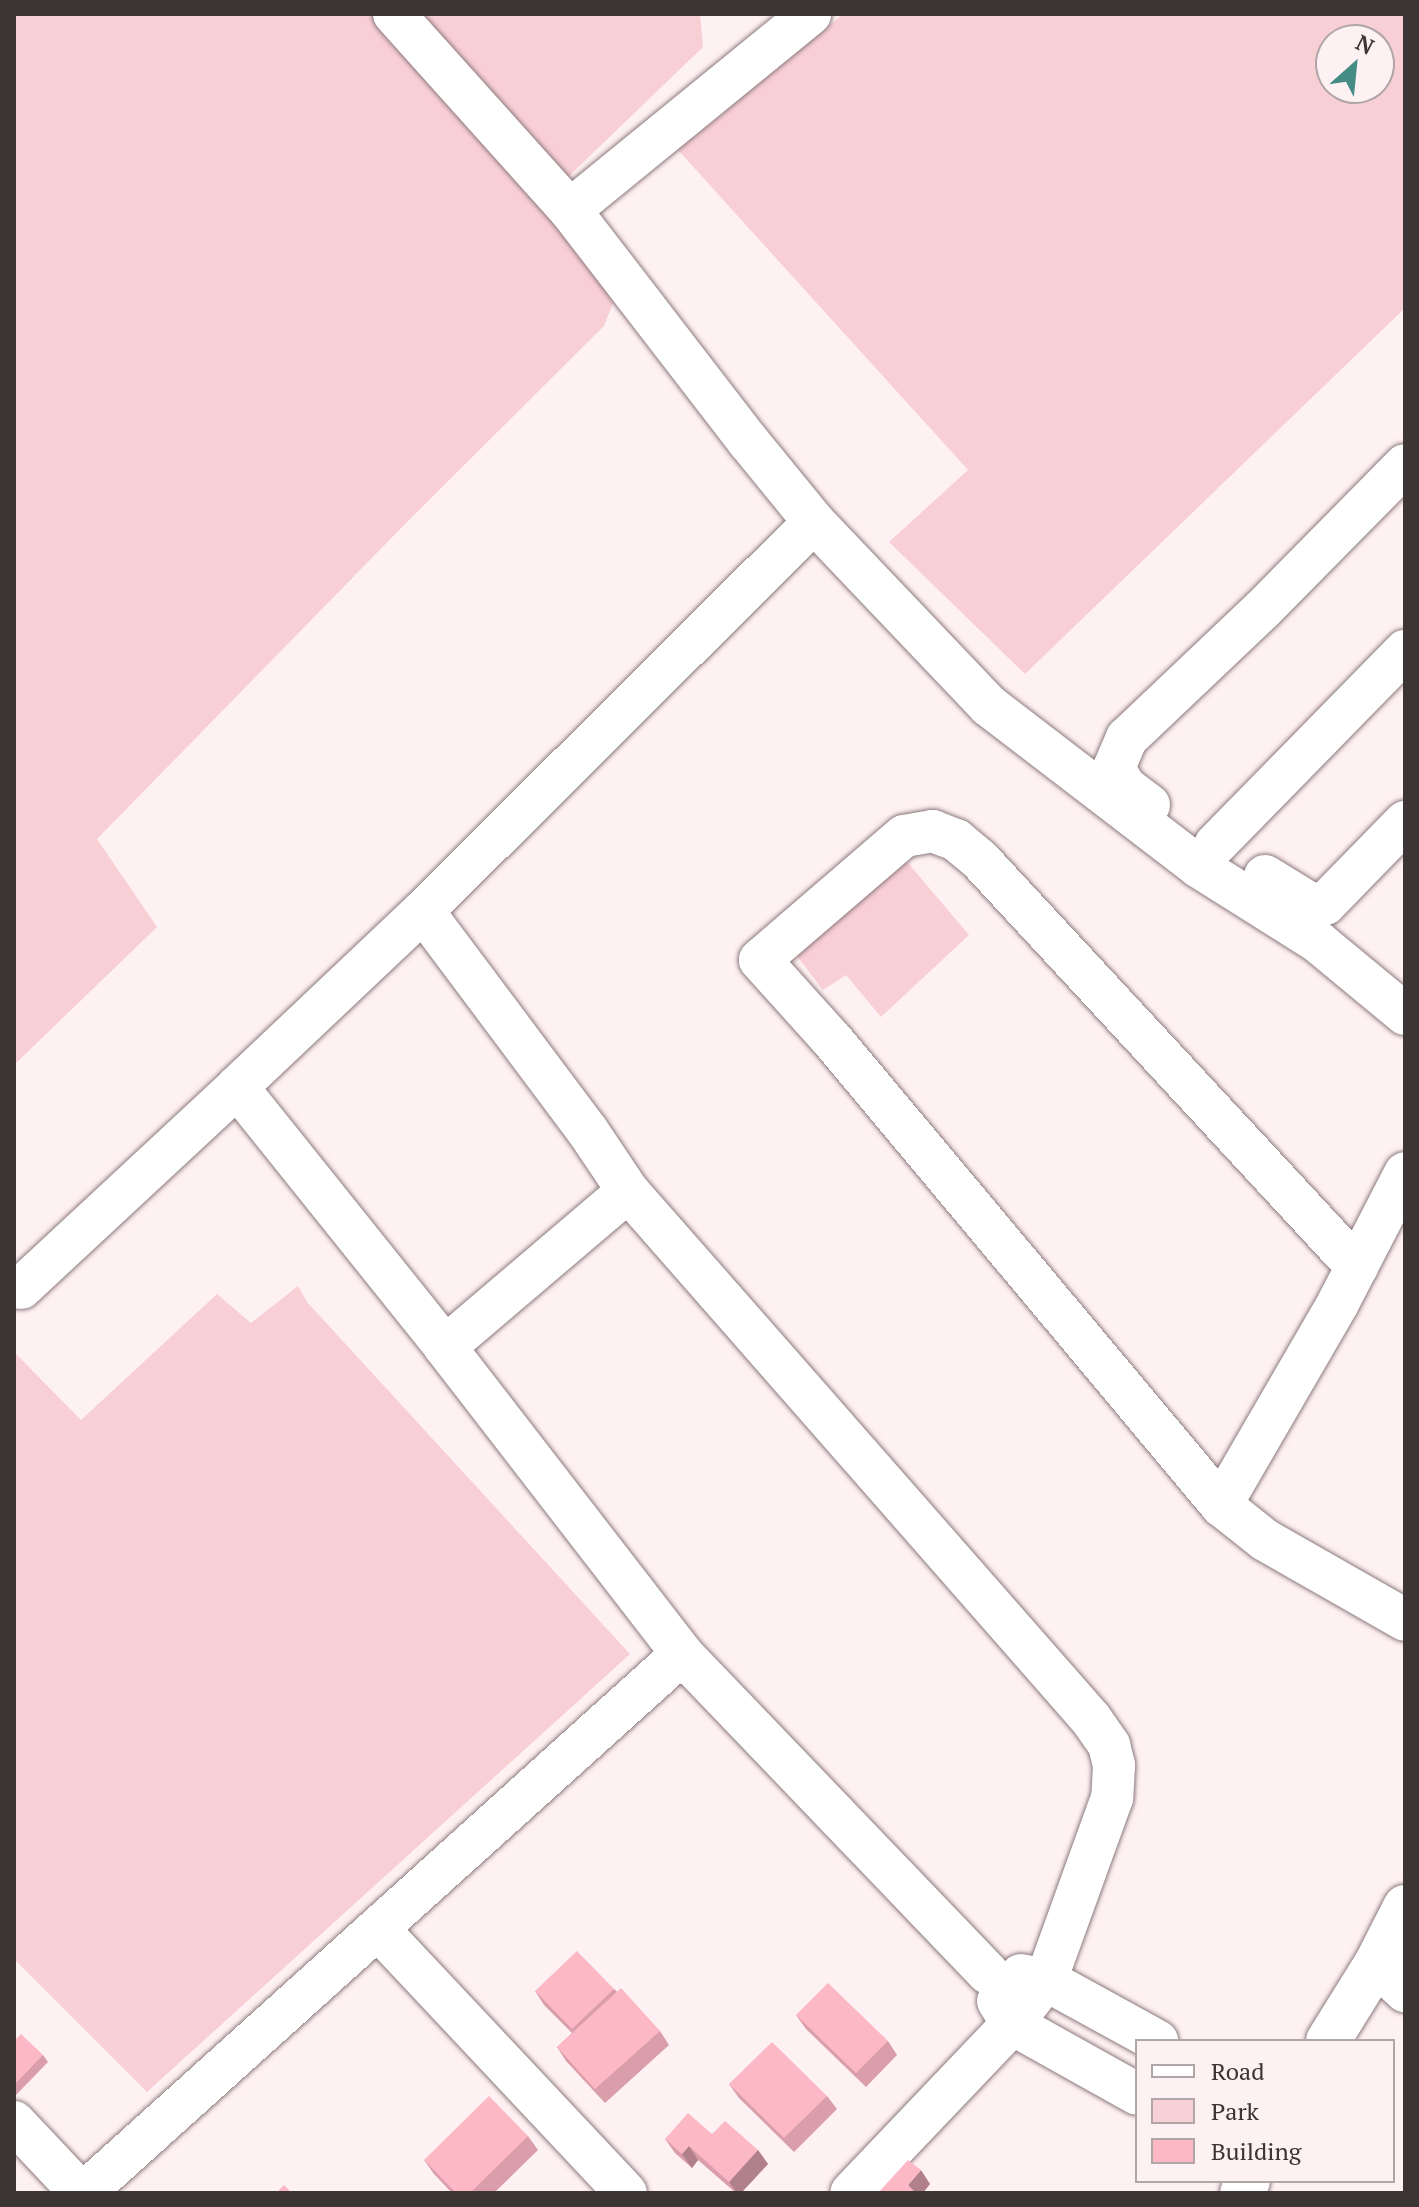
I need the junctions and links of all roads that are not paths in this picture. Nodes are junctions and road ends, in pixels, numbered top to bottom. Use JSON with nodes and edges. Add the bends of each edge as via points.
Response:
{"nodes":[{"id":1,"x":394,"y":14,"type":"edge"},
{"id":2,"x":799,"y":17,"type":"edge"},
{"id":3,"x":570,"y":210,"type":"junction"},
{"id":4,"x":1405,"y":465,"type":"edge"},
{"id":5,"x":814,"y":522,"type":"junction"},
{"id":6,"x":1405,"y":651,"type":"edge"},
{"id":7,"x":1405,"y":822,"type":"edge"},
{"id":8,"x":1208,"y":855,"type":"junction"},
{"id":9,"x":423,"y":911,"type":"junction"},
{"id":10,"x":1405,"y":1014,"type":"edge"},
{"id":11,"x":237,"y":1087,"type":"junction"},
{"id":12,"x":1405,"y":1173,"type":"edge"},
{"id":13,"x":628,"y":1191,"type":"junction"},
{"id":14,"x":1357,"y":1267,"type":"junction"},
{"id":15,"x":21,"y":1288,"type":"dead end"},
{"id":16,"x":445,"y":1347,"type":"junction"},
{"id":17,"x":1221,"y":1505,"type":"junction"},
{"id":18,"x":1405,"y":1620,"type":"edge"},
{"id":19,"x":682,"y":1654,"type":"junction"},
{"id":20,"x":1405,"y":1907,"type":"edge"},
{"id":21,"x":378,"y":1929,"type":"junction"},
{"id":22,"x":988,"y":1973,"type":"junction"},
{"id":23,"x":1390,"y":1978,"type":"edge"},
{"id":24,"x":1046,"y":1980,"type":"junction"},
{"id":25,"x":1012,"y":2024,"type":"junction"},
{"id":26,"x":1153,"y":2039,"type":"edge"},
{"id":27,"x":1330,"y":2039,"type":"edge"},
{"id":28,"x":1135,"y":2093,"type":"edge"},
{"id":29,"x":14,"y":2122,"type":"edge"},
{"id":30,"x":83,"y":2193,"type":"edge"},
{"id":31,"x":626,"y":2193,"type":"edge"},
{"id":32,"x":851,"y":2193,"type":"edge"}],
"edges":[{"from":1,"to":3,"type":"street"},
{"from":2,"to":3,"type":"street"},
{"from":3,"to":5,"type":"street"},
{"from":4,"to":8,"type":"street","via":[[1119,751],[1114,768],[1125,787]]},
{"from":5,"to":8,"type":"street","via":[[988,705]]},
{"from":5,"to":9,"type":"street"},
{"from":6,"to":8,"type":"street"},
{"from":7,"to":8,"type":"street","via":[[1321,905]]},
{"from":8,"to":10,"type":"street"},
{"from":9,"to":11,"type":"street"},
{"from":9,"to":13,"type":"street"},
{"from":11,"to":15,"type":"street"},
{"from":11,"to":16,"type":"street"},
{"from":12,"to":14,"type":"street"},
{"from":13,"to":16,"type":"street"},
{"from":13,"to":24,"type":"street","via":[[1109,1745],[1112,1798]]},
{"from":14,"to":17,"type":"street"},
{"from":14,"to":17,"type":"street","via":[[956,840],[933,831],[904,836],[760,960]]},
{"from":16,"to":19,"type":"street"},
{"from":17,"to":18,"type":"street","via":[[1265,1540]]},
{"from":19,"to":21,"type":"street"},
{"from":19,"to":22,"type":"street"},
{"from":20,"to":23,"type":"street"},
{"from":21,"to":30,"type":"street"},
{"from":21,"to":31,"type":"street"},
{"from":22,"to":24,"type":"street"},
{"from":22,"to":25,"type":"street"},
{"from":23,"to":27,"type":"street"},
{"from":24,"to":25,"type":"street"},
{"from":24,"to":26,"type":"street"},
{"from":25,"to":28,"type":"street"},
{"from":25,"to":32,"type":"street"},
{"from":29,"to":30,"type":"street"}]}
